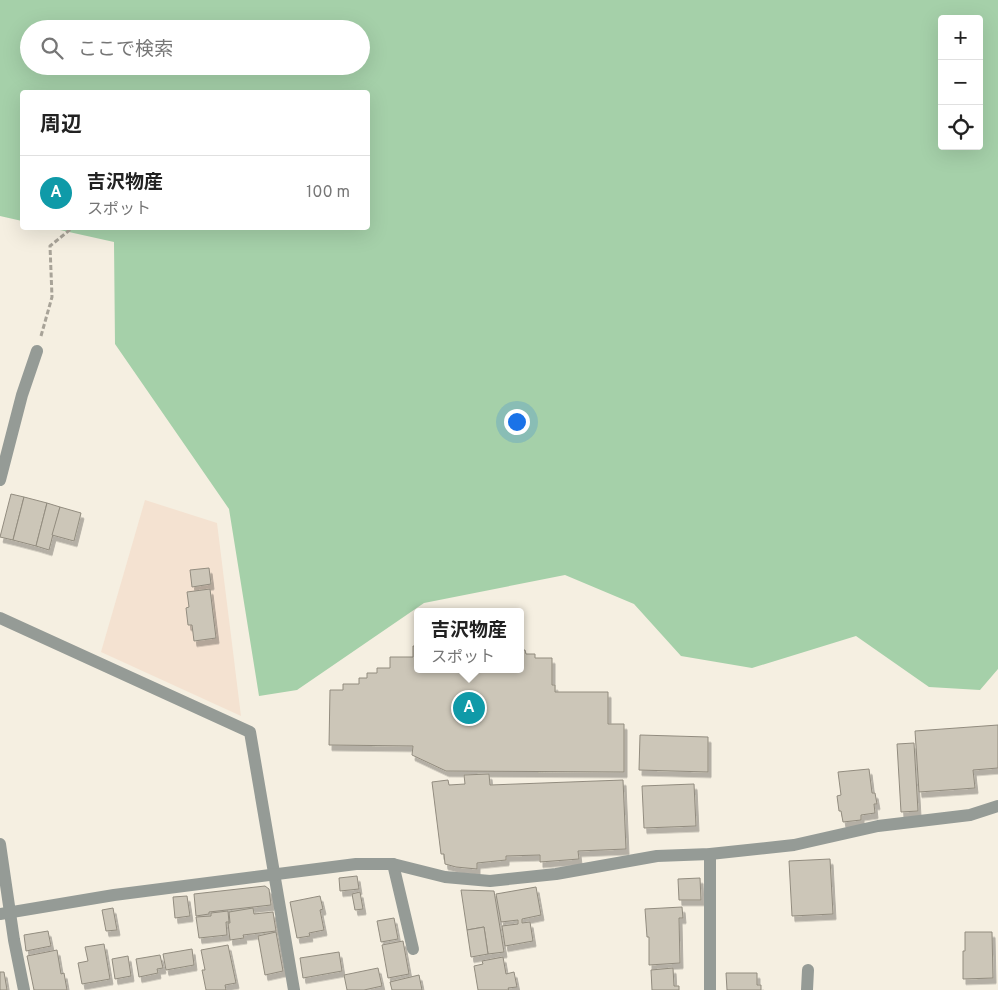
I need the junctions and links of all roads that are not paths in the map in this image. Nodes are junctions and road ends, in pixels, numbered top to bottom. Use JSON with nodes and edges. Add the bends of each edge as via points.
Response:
{"nodes":[{"id":1,"x":37,"y":351,"type":"road end"},
{"id":2,"x":0,"y":480,"type":"edge"},
{"id":3,"x":0,"y":618,"type":"edge"},
{"id":4,"x":998,"y":806,"type":"edge"},
{"id":5,"x":0,"y":844,"type":"edge"},
{"id":6,"x":710,"y":854,"type":"junction"},
{"id":7,"x":393,"y":864,"type":"junction"},
{"id":8,"x":274,"y":876,"type":"junction"},
{"id":9,"x":5,"y":913,"type":"edge"},
{"id":10,"x":413,"y":949,"type":"dead end"},
{"id":11,"x":808,"y":970,"type":"dead end"},
{"id":12,"x":24,"y":990,"type":"edge"},
{"id":13,"x":294,"y":990,"type":"edge"},
{"id":14,"x":710,"y":990,"type":"edge"},
{"id":15,"x":807,"y":990,"type":"edge"}],
"edges":[{"from":1,"to":2,"type":"street"},
{"from":3,"to":8,"type":"street","via":[[250,732]]},
{"from":4,"to":6,"type":"street","via":[[970,815],[878,826],[794,846]]},
{"from":5,"to":9,"type":"street"},
{"from":6,"to":7,"type":"street","via":[[657,856],[556,874],[490,880],[445,878]]},
{"from":6,"to":14,"type":"street"},
{"from":7,"to":8,"type":"street","via":[[356,864]]},
{"from":7,"to":10,"type":"street"},
{"from":8,"to":9,"type":"street","via":[[114,895]]},
{"from":8,"to":13,"type":"street"},
{"from":9,"to":12,"type":"street"},
{"from":11,"to":15,"type":"street"}]}
